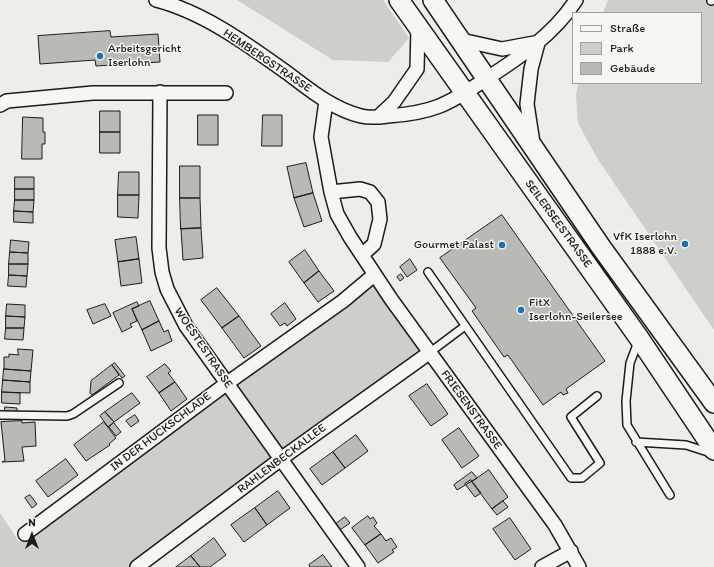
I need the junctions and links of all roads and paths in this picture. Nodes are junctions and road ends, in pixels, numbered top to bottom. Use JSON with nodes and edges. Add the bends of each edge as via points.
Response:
{"nodes":[{"id":1,"x":156,"y":0,"type":"edge"},
{"id":2,"x":399,"y":0,"type":"edge"},
{"id":3,"x":433,"y":0,"type":"edge"},
{"id":4,"x":576,"y":0,"type":"edge"},
{"id":5,"x":418,"y":27,"type":"junction"},
{"id":6,"x":461,"y":40,"type":"junction"},
{"id":7,"x":538,"y":43,"type":"junction"},
{"id":8,"x":486,"y":78,"type":"junction"},
{"id":9,"x":160,"y":92,"type":"junction"},
{"id":10,"x":465,"y":92,"type":"junction"},
{"id":11,"x":226,"y":93,"type":"dead end"},
{"id":12,"x":326,"y":101,"type":"junction"},
{"id":13,"x":0,"y":105,"type":"edge"},
{"id":14,"x":378,"y":117,"type":"junction"},
{"id":15,"x":535,"y":150,"type":"junction"},
{"id":16,"x":331,"y":192,"type":"junction"},
{"id":17,"x":362,"y":255,"type":"junction"},
{"id":18,"x":428,"y":272,"type":"dead end"},
{"id":19,"x":374,"y":275,"type":"junction"},
{"id":20,"x":465,"y":326,"type":"junction"},
{"id":21,"x":639,"y":338,"type":"junction"},
{"id":22,"x":429,"y":352,"type":"junction"},
{"id":23,"x":119,"y":383,"type":"dead end"},
{"id":24,"x":226,"y":384,"type":"junction"},
{"id":25,"x":597,"y":396,"type":"dead end"},
{"id":26,"x":714,"y":403,"type":"edge"},
{"id":27,"x":0,"y":415,"type":"edge"},
{"id":28,"x":636,"y":442,"type":"junction"},
{"id":29,"x":714,"y":450,"type":"edge"},
{"id":30,"x":714,"y":454,"type":"edge"},
{"id":31,"x":281,"y":460,"type":"junction"},
{"id":32,"x":670,"y":496,"type":"dead end"},
{"id":33,"x":25,"y":534,"type":"dead end"},
{"id":34,"x":571,"y":551,"type":"junction"},
{"id":35,"x":137,"y":567,"type":"edge"},
{"id":36,"x":358,"y":567,"type":"edge"},
{"id":37,"x":542,"y":567,"type":"edge"},
{"id":38,"x":579,"y":567,"type":"edge"}],
"edges":[{"from":1,"to":12,"type":"street","name":"HEMBERGSTRASSE","via":[[218,27]]},
{"from":2,"to":5,"type":"main road","name":"SEILERSEESTRASSE"},
{"from":3,"to":6,"type":"main road","name":"SEILERSEESTRASSE"},
{"from":4,"to":7,"type":"street","name":"HEMBERGSTRASSE","via":[[570,10]]},
{"from":5,"to":10,"type":"main road","name":"SEILERSEESTRASSE"},
{"from":5,"to":14,"type":"street","via":[[417,69],[394,102]]},
{"from":6,"to":7,"type":"street","via":[[502,49]]},
{"from":6,"to":8,"type":"main road","name":"SEILERSEESTRASSE"},
{"from":7,"to":8,"type":"street","name":"HEMBERGSTRASSE"},
{"from":7,"to":15,"type":"street","via":[[530,69],[527,104]]},
{"from":8,"to":10,"type":"street","name":"HEMBERGSTRASSE"},
{"from":8,"to":15,"type":"main road","name":"SEILERSEESTRASSE"},
{"from":9,"to":11,"type":"street"},
{"from":9,"to":13,"type":"street","via":[[93,93],[7,101]]},
{"from":9,"to":24,"type":"street","name":"WOESTESTRASSE","via":[[159,248],[162,272],[172,303],[182,321]]},
{"from":10,"to":14,"type":"street","name":"HEMBERGSTRASSE","via":[[442,106],[417,114]]},
{"from":10,"to":21,"type":"main road","name":"SEILERSEESTRASSE"},
{"from":12,"to":14,"type":"street","name":"HEMBERGSTRASSE","via":[[362,117]]},
{"from":12,"to":16,"type":"street","name":"FRIESENSTRASSE","via":[[321,136]]},
{"from":15,"to":26,"type":"main road","name":"SEILERSEESTRASSE","via":[[601,247]]},
{"from":16,"to":17,"type":"street","name":"FRIESENSTRASSE","via":[[337,214]]},
{"from":16,"to":17,"type":"street","via":[[360,189],[370,192],[378,202],[380,219],[374,244]]},
{"from":17,"to":19,"type":"street","name":"FRIESENSTRASSE"},
{"from":18,"to":20,"type":"lane"},
{"from":19,"to":22,"type":"street","name":"FRIESENSTRASSE"},
{"from":19,"to":24,"type":"street","name":"IN DER HUCKSCHLADE","via":[[343,301]]},
{"from":20,"to":22,"type":"lane"},
{"from":20,"to":25,"type":"lane","via":[[570,478],[582,478],[600,463],[571,417]]},
{"from":21,"to":28,"type":"lane","via":[[630,363],[626,401],[627,425]]},
{"from":21,"to":29,"type":"main road","name":"SEILERSEESTRASSE"},
{"from":22,"to":31,"type":"street","name":"RAHLENBECKALLEE"},
{"from":22,"to":34,"type":"street","name":"FRIESENSTRASSE"},
{"from":23,"to":27,"type":"lane","via":[[67,416]]},
{"from":24,"to":31,"type":"street","name":"WOESTESTRASSE"},
{"from":24,"to":33,"type":"street","name":"IN DER HUCKSCHLADE"},
{"from":28,"to":30,"type":"lane","via":[[686,445]]},
{"from":28,"to":32,"type":"lane"},
{"from":31,"to":35,"type":"street","name":"RAHLENBECKALLEE"},
{"from":31,"to":36,"type":"street","name":"WOESTESTRASSE"},
{"from":34,"to":37,"type":"street"},
{"from":34,"to":38,"type":"street","name":"FRIESENSTRASSE"}]}
